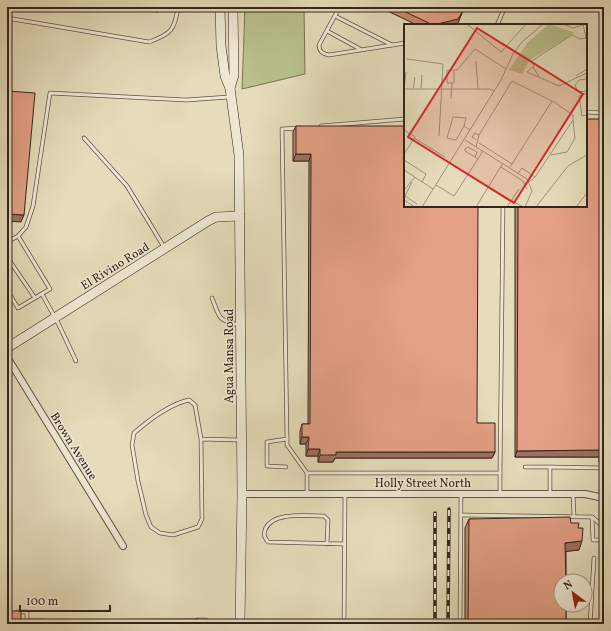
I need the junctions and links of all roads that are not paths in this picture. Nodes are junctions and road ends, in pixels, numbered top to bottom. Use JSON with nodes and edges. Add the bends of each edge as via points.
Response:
{"nodes":[{"id":1,"x":178,"y":7,"type":"edge"},
{"id":2,"x":220,"y":7,"type":"edge"},
{"id":3,"x":233,"y":7,"type":"edge"},
{"id":4,"x":330,"y":7,"type":"edge"},
{"id":5,"x":505,"y":7,"type":"edge"},
{"id":6,"x":604,"y":13,"type":"edge"},
{"id":7,"x":335,"y":16,"type":"junction"},
{"id":8,"x":7,"y":18,"type":"edge"},
{"id":9,"x":604,"y":20,"type":"edge"},
{"id":10,"x":497,"y":24,"type":"edge"},
{"id":11,"x":327,"y":31,"type":"junction"},
{"id":12,"x":404,"y":43,"type":"edge"},
{"id":13,"x":393,"y":45,"type":"junction"},
{"id":14,"x":361,"y":50,"type":"junction"},
{"id":15,"x":231,"y":92,"type":"junction"},
{"id":16,"x":587,"y":112,"type":"edge"},
{"id":17,"x":604,"y":113,"type":"edge"},
{"id":18,"x":404,"y":119,"type":"edge"},
{"id":19,"x":320,"y":126,"type":"edge"},
{"id":20,"x":305,"y":127,"type":"edge"},
{"id":21,"x":84,"y":138,"type":"dead end"},
{"id":22,"x":503,"y":207,"type":"edge"},
{"id":23,"x":240,"y":216,"type":"junction"},
{"id":24,"x":18,"y":236,"type":"junction"},
{"id":25,"x":7,"y":242,"type":"edge"},
{"id":26,"x":165,"y":248,"type":"junction"},
{"id":27,"x":7,"y":257,"type":"edge"},
{"id":28,"x":7,"y":290,"type":"edge"},
{"id":29,"x":42,"y":294,"type":"junction"},
{"id":30,"x":35,"y":298,"type":"junction"},
{"id":31,"x":212,"y":298,"type":"dead end"},
{"id":32,"x":55,"y":318,"type":"junction"},
{"id":33,"x":241,"y":325,"type":"junction"},
{"id":34,"x":7,"y":348,"type":"edge"},
{"id":35,"x":7,"y":357,"type":"edge"},
{"id":36,"x":76,"y":362,"type":"dead end"},
{"id":37,"x":200,"y":439,"type":"junction"},
{"id":38,"x":241,"y":440,"type":"junction"},
{"id":39,"x":287,"y":440,"type":"junction"},
{"id":40,"x":286,"y":467,"type":"dead end"},
{"id":41,"x":525,"y":467,"type":"dead end"},
{"id":42,"x":550,"y":467,"type":"junction"},
{"id":43,"x":604,"y":468,"type":"edge"},
{"id":44,"x":307,"y":473,"type":"junction"},
{"id":45,"x":500,"y":473,"type":"junction"},
{"id":46,"x":242,"y":494,"type":"junction"},
{"id":47,"x":307,"y":494,"type":"junction"},
{"id":48,"x":345,"y":494,"type":"junction"},
{"id":49,"x":461,"y":494,"type":"junction"},
{"id":50,"x":500,"y":494,"type":"junction"},
{"id":51,"x":550,"y":494,"type":"junction"},
{"id":52,"x":573,"y":494,"type":"junction"},
{"id":53,"x":604,"y":498,"type":"edge"},
{"id":54,"x":461,"y":515,"type":"junction"},
{"id":55,"x":574,"y":516,"type":"junction"},
{"id":56,"x":592,"y":517,"type":"junction"},
{"id":57,"x":604,"y":527,"type":"edge"},
{"id":58,"x":604,"y":540,"type":"edge"},
{"id":59,"x":327,"y":544,"type":"junction"},
{"id":60,"x":345,"y":544,"type":"junction"},
{"id":61,"x":123,"y":546,"type":"dead end"},
{"id":62,"x":594,"y":558,"type":"dead end"},
{"id":63,"x":13,"y":612,"type":"edge"},
{"id":64,"x":191,"y":620,"type":"edge"},
{"id":65,"x":206,"y":620,"type":"dead end"},
{"id":66,"x":51,"y":621,"type":"edge"},
{"id":67,"x":27,"y":623,"type":"edge"},
{"id":68,"x":240,"y":624,"type":"edge"},
{"id":69,"x":344,"y":624,"type":"edge"},
{"id":70,"x":460,"y":624,"type":"edge"},
{"id":71,"x":590,"y":624,"type":"edge"}],
"edges":[{"from":1,"to":8,"type":"lane","via":[[175,24],[170,31],[149,42]]},
{"from":2,"to":15,"type":"main road","name":"Agua Mansa Road","via":[[221,46],[225,76]]},
{"from":3,"to":15,"type":"main road","name":"Agua Mansa Road","via":[[234,75]]},
{"from":4,"to":7,"type":"lane","via":[[338,10]]},
{"from":5,"to":10,"type":"lane"},
{"from":6,"to":9,"type":"lane","via":[[601,16]]},
{"from":7,"to":11,"type":"lane"},
{"from":7,"to":13,"type":"lane"},
{"from":11,"to":14,"type":"lane"},
{"from":11,"to":14,"type":"lane","via":[[319,49],[323,54],[329,56]]},
{"from":12,"to":13,"type":"lane"},
{"from":13,"to":14,"type":"lane"},
{"from":15,"to":23,"type":"main road","name":"Agua Mansa Road","via":[[239,155]]},
{"from":15,"to":24,"type":"lane","via":[[186,100],[50,93],[33,206],[26,227]]},
{"from":16,"to":17,"type":"lane"},
{"from":18,"to":19,"type":"lane"},
{"from":20,"to":39,"type":"lane","via":[[282,129]]},
{"from":21,"to":26,"type":"lane","via":[[127,186]]},
{"from":22,"to":45,"type":"lane"},
{"from":23,"to":26,"type":"main road","name":"El Rivino Road","via":[[216,217]]},
{"from":23,"to":33,"type":"main road","name":"Agua Mansa Road"},
{"from":24,"to":25,"type":"lane"},
{"from":24,"to":29,"type":"lane","via":[[50,289]]},
{"from":26,"to":32,"type":"main road","name":"El Rivino Road"},
{"from":27,"to":30,"type":"lane"},
{"from":28,"to":30,"type":"lane","via":[[18,308]]},
{"from":29,"to":30,"type":"lane"},
{"from":29,"to":32,"type":"lane"},
{"from":31,"to":33,"type":"lane","via":[[220,318],[225,322]]},
{"from":32,"to":34,"type":"main road","name":"El Rivino Road"},
{"from":32,"to":36,"type":"lane"},
{"from":33,"to":38,"type":"main road","name":"Agua Mansa Road"},
{"from":35,"to":61,"type":"street","name":"Brown Avenue"},
{"from":37,"to":37,"type":"lane","via":[[195,405],[189,400],[158,414],[134,433],[132,445],[146,515],[151,527],[160,533],[173,535],[198,527],[202,519]]},
{"from":37,"to":38,"type":"lane"},
{"from":38,"to":46,"type":"main road","name":"Agua Mansa Road"},
{"from":39,"to":40,"type":"lane","via":[[267,442],[267,466]]},
{"from":39,"to":44,"type":"lane","via":[[287,445]]},
{"from":41,"to":42,"type":"lane"},
{"from":42,"to":43,"type":"lane"},
{"from":42,"to":51,"type":"lane"},
{"from":44,"to":45,"type":"lane"},
{"from":44,"to":47,"type":"lane"},
{"from":45,"to":50,"type":"lane"},
{"from":46,"to":47,"type":"street","name":"Holly Street North"},
{"from":46,"to":68,"type":"main road","name":"Agua Mansa Road"},
{"from":47,"to":48,"type":"street","name":"Holly Street North"},
{"from":48,"to":49,"type":"street","name":"Holly Street North"},
{"from":48,"to":60,"type":"lane"},
{"from":49,"to":50,"type":"street","name":"Holly Street North"},
{"from":49,"to":54,"type":"lane"},
{"from":50,"to":51,"type":"street","name":"Holly Street North"},
{"from":51,"to":52,"type":"street","name":"Holly Street North"},
{"from":52,"to":53,"type":"street","name":"Holly Street North"},
{"from":52,"to":55,"type":"lane"},
{"from":54,"to":55,"type":"lane"},
{"from":54,"to":70,"type":"lane"},
{"from":55,"to":56,"type":"lane"},
{"from":56,"to":57,"type":"lane"},
{"from":56,"to":58,"type":"lane","via":[[593,540]]},
{"from":59,"to":59,"type":"lane","via":[[268,542],[264,533],[272,521],[283,516],[324,516],[328,520]]},
{"from":59,"to":60,"type":"lane"},
{"from":60,"to":69,"type":"lane"},
{"from":62,"to":71,"type":"lane"},
{"from":63,"to":67,"type":"lane","via":[[28,612]]},
{"from":64,"to":65,"type":"lane"},
{"from":66,"to":67,"type":"lane"}]}
